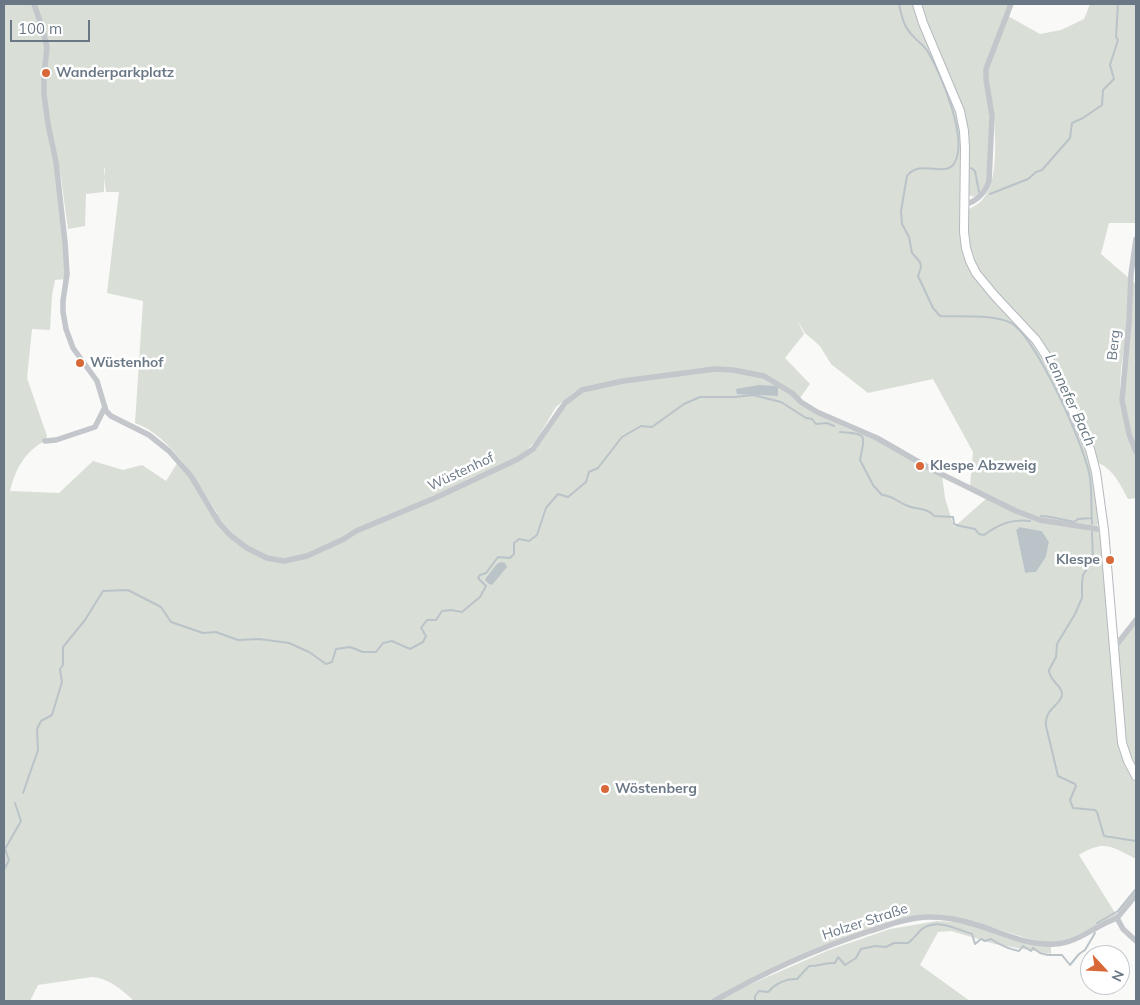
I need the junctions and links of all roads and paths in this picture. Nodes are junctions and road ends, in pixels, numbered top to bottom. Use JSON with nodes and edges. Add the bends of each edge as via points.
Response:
{"nodes":[{"id":1,"x":34,"y":4,"type":"edge"},
{"id":2,"x":918,"y":4,"type":"edge"},
{"id":3,"x":1012,"y":4,"type":"edge"},
{"id":4,"x":964,"y":205,"type":"junction"},
{"id":5,"x":1136,"y":239,"type":"edge"},
{"id":6,"x":105,"y":407,"type":"junction"},
{"id":7,"x":45,"y":441,"type":"dead end"},
{"id":8,"x":1136,"y":452,"type":"edge"},
{"id":9,"x":1104,"y":530,"type":"junction"},
{"id":10,"x":1136,"y":620,"type":"edge"},
{"id":11,"x":1114,"y":648,"type":"junction"},
{"id":12,"x":1136,"y":776,"type":"edge"},
{"id":13,"x":1136,"y":895,"type":"edge"},
{"id":14,"x":1117,"y":918,"type":"junction"},
{"id":15,"x":1136,"y":940,"type":"edge"},
{"id":16,"x":714,"y":1001,"type":"edge"}],
"edges":[{"from":1,"to":6,"type":"street","via":[[47,47],[44,76],[48,124],[56,162],[67,274],[63,312],[72,348],[97,381]]},
{"from":2,"to":4,"type":"main road","via":[[960,112],[965,148]]},
{"from":3,"to":4,"type":"street","via":[[986,69],[992,116],[989,181],[976,201]]},
{"from":4,"to":9,"type":"main road","via":[[966,248],[976,273],[1036,340],[1052,363],[1090,449]]},
{"from":5,"to":8,"type":"street","name":"Berg","via":[[1122,400]]},
{"from":6,"to":7,"type":"street","via":[[95,427]]},
{"from":6,"to":9,"type":"street","name":"Wüstenhof","via":[[111,416],[149,435],[169,451],[191,476],[230,535],[267,558],[284,561],[307,556],[518,459],[533,449],[564,403],[582,390],[702,370],[733,370],[764,376],[816,412],[877,438],[1016,511],[1040,520]]},
{"from":9,"to":11,"type":"main road"},
{"from":10,"to":11,"type":"street"},
{"from":11,"to":12,"type":"main road","via":[[1122,743]]},
{"from":13,"to":14,"type":"street"},
{"from":14,"to":15,"type":"street","via":[[1123,929]]},
{"from":14,"to":16,"type":"street","name":"Holzer Straße","via":[[1068,942],[1054,944],[1030,942],[948,918],[913,919],[847,939],[788,962]]}]}
